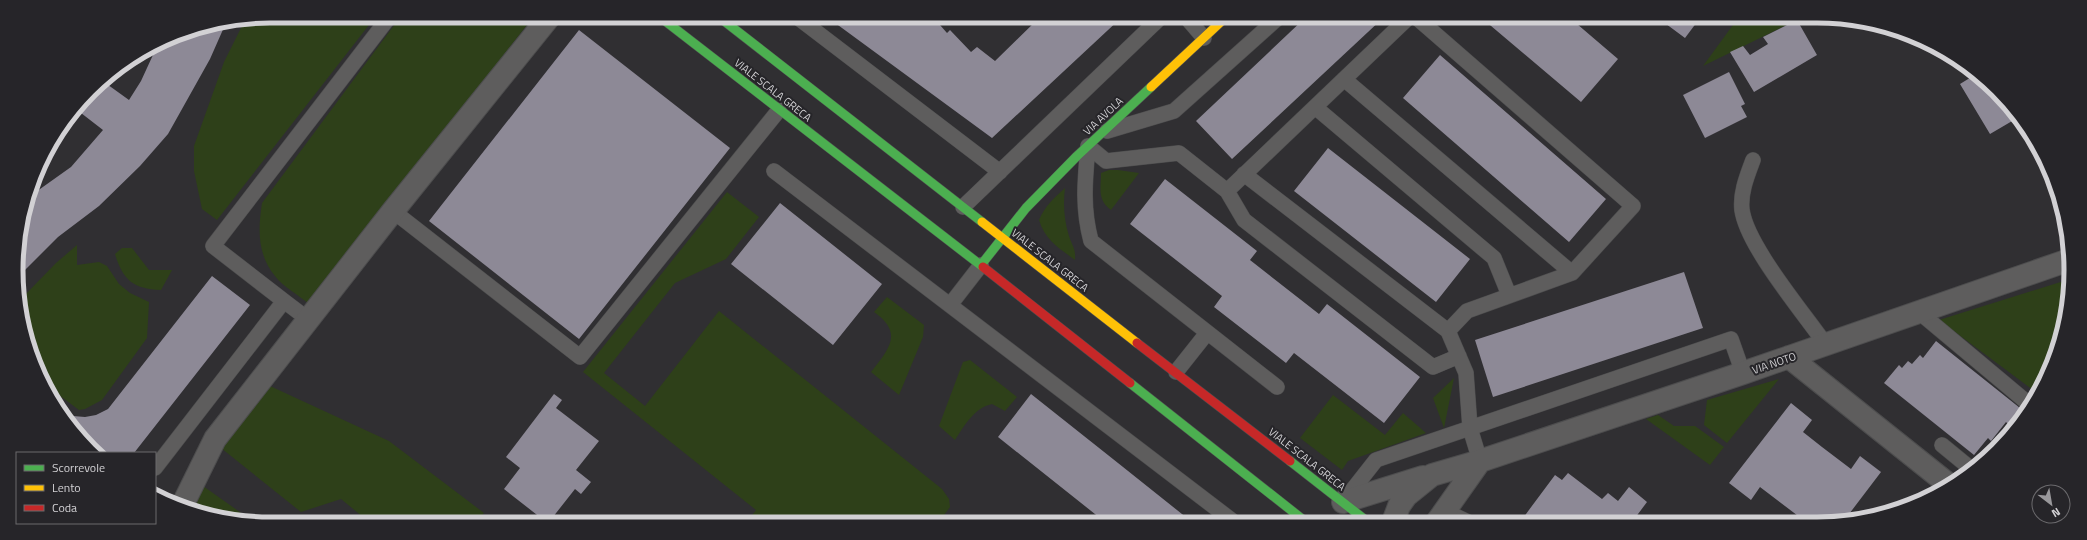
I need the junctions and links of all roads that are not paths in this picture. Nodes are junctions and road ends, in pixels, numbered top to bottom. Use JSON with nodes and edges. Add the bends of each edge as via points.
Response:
{"nodes":[{"id":1,"x":385,"y":23,"type":"edge"},
{"id":2,"x":544,"y":23,"type":"edge"},
{"id":3,"x":669,"y":23,"type":"edge"},
{"id":4,"x":726,"y":23,"type":"edge"},
{"id":5,"x":805,"y":23,"type":"edge"},
{"id":6,"x":1155,"y":23,"type":"edge"},
{"id":7,"x":1191,"y":23,"type":"edge"},
{"id":8,"x":1220,"y":23,"type":"edge"},
{"id":9,"x":1272,"y":23,"type":"edge"},
{"id":10,"x":1403,"y":23,"type":"edge"},
{"id":11,"x":1423,"y":23,"type":"edge"},
{"id":12,"x":1204,"y":38,"type":"junction"},
{"id":13,"x":1344,"y":79,"type":"junction"},
{"id":14,"x":1315,"y":107,"type":"junction"},
{"id":15,"x":779,"y":110,"type":"junction"},
{"id":16,"x":1102,"y":132,"type":"junction"},
{"id":17,"x":1088,"y":146,"type":"junction"},
{"id":18,"x":1753,"y":160,"type":"dead end"},
{"id":19,"x":774,"y":171,"type":"dead end"},
{"id":20,"x":1000,"y":172,"type":"junction"},
{"id":21,"x":1244,"y":174,"type":"junction"},
{"id":22,"x":1227,"y":191,"type":"junction"},
{"id":23,"x":963,"y":207,"type":"junction"},
{"id":24,"x":393,"y":211,"type":"junction"},
{"id":25,"x":1002,"y":238,"type":"junction"},
{"id":26,"x":2063,"y":262,"type":"edge"},
{"id":27,"x":981,"y":266,"type":"junction"},
{"id":28,"x":1572,"y":273,"type":"junction"},
{"id":29,"x":1509,"y":295,"type":"junction"},
{"id":30,"x":284,"y":301,"type":"junction"},
{"id":31,"x":950,"y":305,"type":"junction"},
{"id":32,"x":1919,"y":312,"type":"junction"},
{"id":33,"x":309,"y":320,"type":"junction"},
{"id":34,"x":1448,"y":331,"type":"junction"},
{"id":35,"x":1207,"y":333,"type":"junction"},
{"id":36,"x":1826,"y":345,"type":"junction"},
{"id":37,"x":1459,"y":356,"type":"junction"},
{"id":38,"x":1790,"y":357,"type":"junction"},
{"id":39,"x":1176,"y":372,"type":"junction"},
{"id":40,"x":1742,"y":373,"type":"junction"},
{"id":41,"x":1277,"y":387,"type":"dead end"},
{"id":42,"x":2026,"y":401,"type":"edge"},
{"id":43,"x":1470,"y":428,"type":"junction"},
{"id":44,"x":1942,"y":445,"type":"dead end"},
{"id":45,"x":1480,"y":461,"type":"junction"},
{"id":46,"x":1967,"y":466,"type":"edge"},
{"id":47,"x":156,"y":467,"type":"edge"},
{"id":48,"x":1432,"y":475,"type":"junction"},
{"id":49,"x":1944,"y":481,"type":"edge"},
{"id":50,"x":184,"y":501,"type":"edge"},
{"id":51,"x":1343,"y":502,"type":"junction"},
{"id":52,"x":1441,"y":516,"type":"edge"},
{"id":53,"x":1227,"y":517,"type":"edge"},
{"id":54,"x":1300,"y":517,"type":"edge"},
{"id":55,"x":1362,"y":517,"type":"edge"},
{"id":56,"x":1395,"y":517,"type":"edge"}],
"edges":[{"from":1,"to":30,"type":"lane","via":[[213,246]]},
{"from":2,"to":24,"type":"street"},
{"from":3,"to":15,"type":"main road","name":"VIALE SCALA GRECA"},
{"from":4,"to":23,"type":"main road","name":"VIALE SCALA GRECA"},
{"from":5,"to":20,"type":"lane"},
{"from":6,"to":20,"type":"lane"},
{"from":7,"to":12,"type":"lane"},
{"from":8,"to":12,"type":"main road","name":"VIA AVOLA"},
{"from":9,"to":16,"type":"lane","via":[[1174,111]]},
{"from":10,"to":13,"type":"lane"},
{"from":11,"to":28,"type":"lane","via":[[1632,206]]},
{"from":12,"to":16,"type":"main road","name":"VIA AVOLA"},
{"from":13,"to":14,"type":"lane"},
{"from":13,"to":28,"type":"lane"},
{"from":14,"to":21,"type":"lane"},
{"from":14,"to":29,"type":"lane","via":[[1494,258]]},
{"from":15,"to":24,"type":"lane","via":[[580,357]]},
{"from":15,"to":27,"type":"main road","name":"VIALE SCALA GRECA"},
{"from":16,"to":17,"type":"main road","name":"VIA AVOLA"},
{"from":17,"to":22,"type":"lane","via":[[1106,161],[1179,153]]},
{"from":17,"to":25,"type":"main road","name":"VIA AVOLA","via":[[1026,208]]},
{"from":17,"to":35,"type":"lane","via":[[1084,188],[1085,217],[1091,241]]},
{"from":18,"to":36,"type":"lane","via":[[1744,186],[1742,210],[1749,235]]},
{"from":19,"to":31,"type":"lane"},
{"from":20,"to":23,"type":"lane"},
{"from":21,"to":22,"type":"lane"},
{"from":21,"to":34,"type":"lane"},
{"from":22,"to":37,"type":"lane","via":[[1244,220],[1433,367]]},
{"from":23,"to":25,"type":"main road","name":"VIALE SCALA GRECA"},
{"from":24,"to":33,"type":"street"},
{"from":25,"to":27,"type":"main road","name":"VIA AVOLA"},
{"from":25,"to":39,"type":"main road","name":"VIALE SCALA GRECA"},
{"from":26,"to":32,"type":"street","name":"VIA NOTO"},
{"from":27,"to":31,"type":"lane"},
{"from":27,"to":54,"type":"main road","name":"VIALE SCALA GRECA"},
{"from":28,"to":29,"type":"lane"},
{"from":29,"to":34,"type":"lane","via":[[1467,311]]},
{"from":30,"to":33,"type":"lane"},
{"from":30,"to":47,"type":"lane"},
{"from":31,"to":53,"type":"lane"},
{"from":32,"to":36,"type":"street","name":"VIA NOTO"},
{"from":32,"to":42,"type":"lane"},
{"from":33,"to":50,"type":"street","via":[[215,439]]},
{"from":34,"to":37,"type":"lane"},
{"from":35,"to":39,"type":"lane"},
{"from":35,"to":41,"type":"lane"},
{"from":36,"to":38,"type":"street","name":"VIA NOTO"},
{"from":37,"to":43,"type":"lane","via":[[1466,373]]},
{"from":38,"to":40,"type":"street","name":"VIA NOTO"},
{"from":38,"to":49,"type":"street"},
{"from":39,"to":51,"type":"main road","name":"VIALE SCALA GRECA"},
{"from":40,"to":43,"type":"lane","via":[[1731,339]]},
{"from":40,"to":45,"type":"street","name":"VIA NOTO"},
{"from":43,"to":45,"type":"lane"},
{"from":43,"to":51,"type":"lane","via":[[1376,460]]},
{"from":44,"to":46,"type":"lane"},
{"from":45,"to":48,"type":"street","name":"VIA NOTO"},
{"from":45,"to":52,"type":"street"},
{"from":48,"to":51,"type":"street","name":"VIA NOTO"},
{"from":48,"to":56,"type":"street","via":[[1406,496]]},
{"from":51,"to":55,"type":"main road","name":"VIALE SCALA GRECA"}]}
